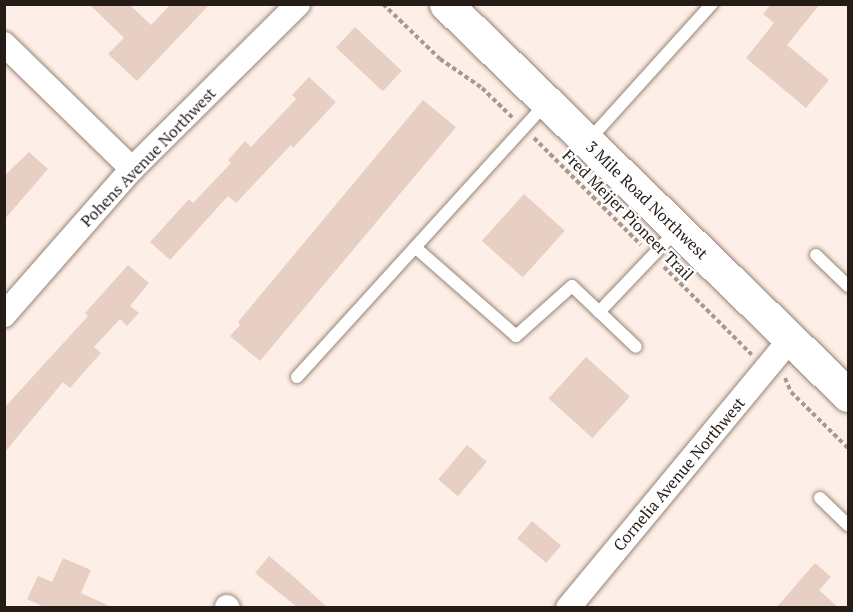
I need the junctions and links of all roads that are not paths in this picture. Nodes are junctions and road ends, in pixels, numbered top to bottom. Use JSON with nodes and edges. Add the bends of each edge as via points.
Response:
{"nodes":[{"id":1,"x":298,"y":4,"type":"edge"},
{"id":2,"x":446,"y":4,"type":"edge"},
{"id":3,"x":712,"y":4,"type":"edge"},
{"id":4,"x":4,"y":44,"type":"edge"},
{"id":5,"x":547,"y":102,"type":"junction"},
{"id":6,"x":587,"y":142,"type":"junction"},
{"id":7,"x":132,"y":169,"type":"junction"},
{"id":8,"x":677,"y":230,"type":"junction"},
{"id":9,"x":416,"y":249,"type":"junction"},
{"id":10,"x":816,"y":255,"type":"dead end"},
{"id":11,"x":849,"y":286,"type":"edge"},
{"id":12,"x":599,"y":312,"type":"junction"},
{"id":13,"x":4,"y":315,"type":"edge"},
{"id":14,"x":790,"y":340,"type":"junction"},
{"id":15,"x":636,"y":347,"type":"dead end"},
{"id":16,"x":297,"y":376,"type":"dead end"},
{"id":17,"x":849,"y":395,"type":"edge"},
{"id":18,"x":820,"y":498,"type":"dead end"},
{"id":19,"x":849,"y":525,"type":"edge"},
{"id":20,"x":568,"y":608,"type":"edge"}],
"edges":[{"from":1,"to":7,"type":"street","name":"Pohens Avenue Northwest"},
{"from":2,"to":5,"type":"main road","name":"3 Mile Road Northwest"},
{"from":3,"to":6,"type":"lane"},
{"from":4,"to":7,"type":"street"},
{"from":5,"to":6,"type":"main road","name":"3 Mile Road Northwest"},
{"from":5,"to":9,"type":"lane"},
{"from":6,"to":8,"type":"main road","name":"3 Mile Road Northwest"},
{"from":7,"to":13,"type":"street","name":"Pohens Avenue Northwest"},
{"from":8,"to":12,"type":"lane"},
{"from":8,"to":14,"type":"main road","name":"3 Mile Road Northwest"},
{"from":9,"to":12,"type":"lane","via":[[516,336],[572,286]]},
{"from":9,"to":16,"type":"lane"},
{"from":10,"to":11,"type":"lane"},
{"from":12,"to":15,"type":"lane"},
{"from":14,"to":17,"type":"main road","name":"3 Mile Road Northwest"},
{"from":14,"to":20,"type":"street","name":"Cornelia Avenue Northwest"},
{"from":18,"to":19,"type":"lane"}]}
